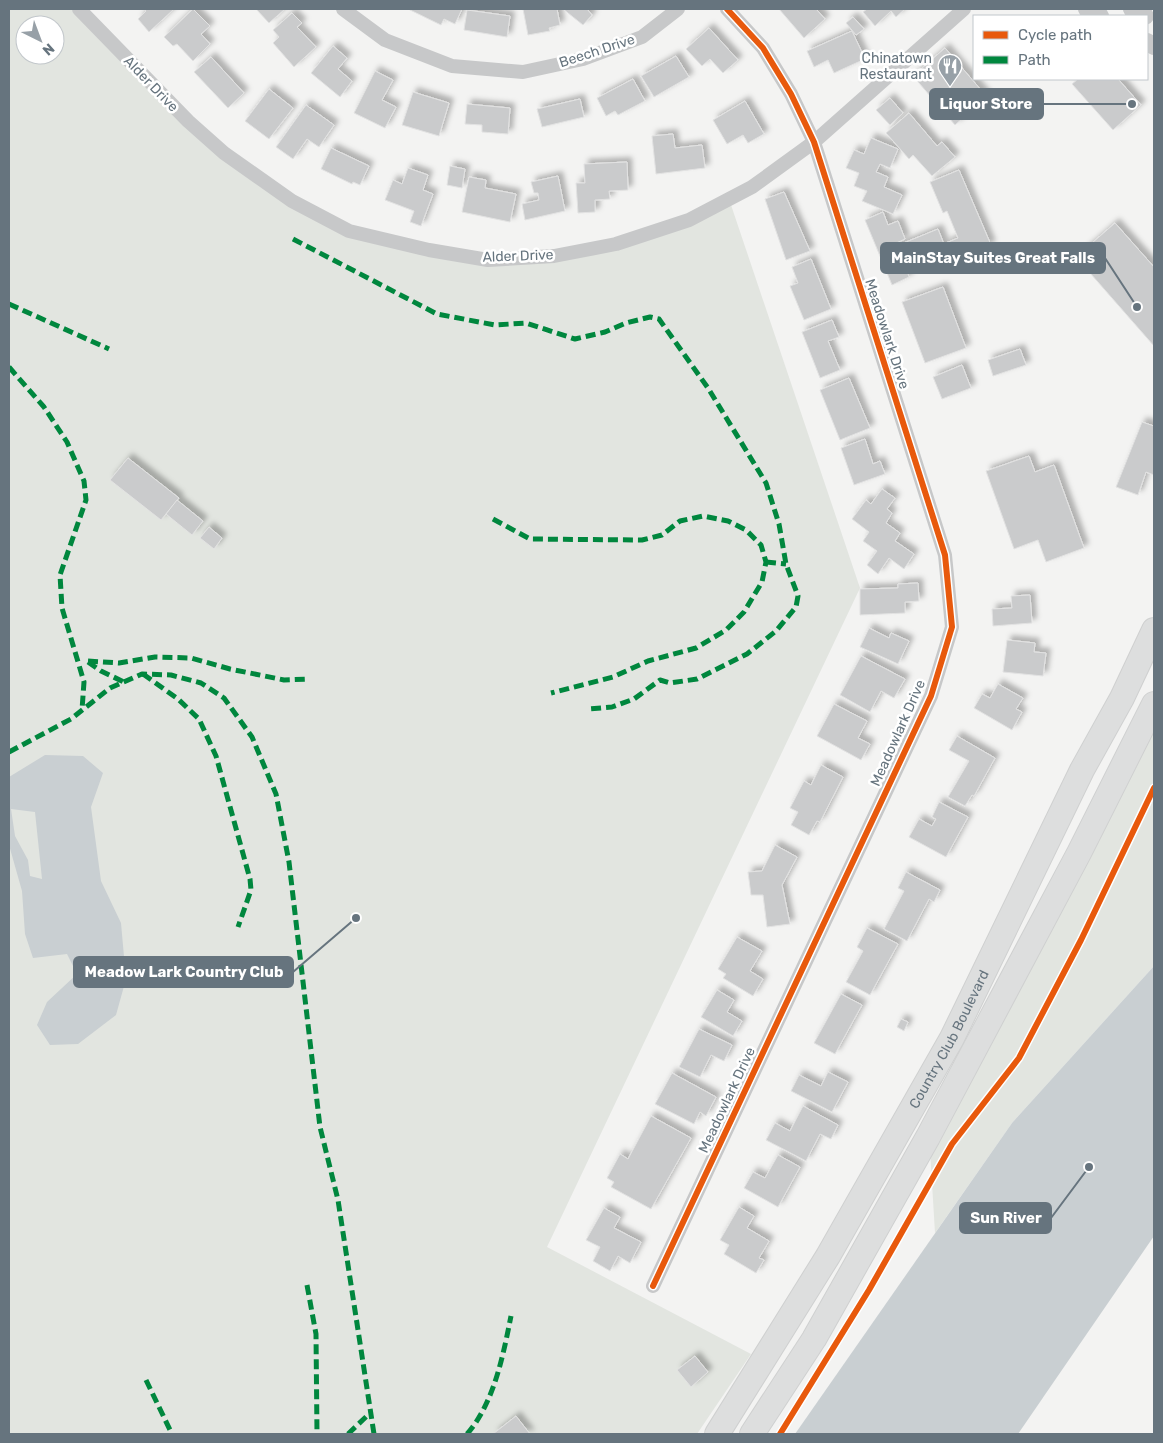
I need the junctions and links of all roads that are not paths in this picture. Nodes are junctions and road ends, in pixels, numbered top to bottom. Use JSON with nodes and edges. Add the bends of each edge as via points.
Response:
{"nodes":[{"id":1,"x":79,"y":9,"type":"edge"},
{"id":2,"x":343,"y":9,"type":"edge"},
{"id":3,"x":678,"y":9,"type":"edge"},
{"id":4,"x":727,"y":9,"type":"edge"},
{"id":5,"x":964,"y":9,"type":"edge"},
{"id":6,"x":1087,"y":9,"type":"edge"},
{"id":7,"x":1098,"y":15,"type":"edge"},
{"id":8,"x":814,"y":142,"type":"junction"},
{"id":9,"x":1154,"y":630,"type":"edge"},
{"id":10,"x":1154,"y":704,"type":"edge"},
{"id":11,"x":653,"y":1286,"type":"dead end"},
{"id":12,"x":717,"y":1434,"type":"edge"},
{"id":13,"x":752,"y":1434,"type":"edge"}],
"edges":[{"from":1,"to":8,"type":"street","name":"Alder Drive","via":[[188,121],[224,153],[292,202],[349,231],[429,250],[488,260],[554,256],[616,244],[689,220],[752,187]]},
{"from":2,"to":3,"type":"street","name":"Beech Drive","via":[[385,40],[452,66],[522,72],[583,59],[642,37]]},
{"from":4,"to":8,"type":"street","name":"Meadowlark Drive","via":[[763,48],[791,94]]},
{"from":5,"to":8,"type":"street","name":"Alder Drive"},
{"from":6,"to":7,"type":"street"},
{"from":8,"to":11,"type":"street","name":"Meadowlark Drive","via":[[944,555],[952,627],[931,696]]},
{"from":9,"to":12,"type":"highway","name":"Country Club Boulevard","via":[[952,1038],[828,1256]]},
{"from":10,"to":13,"type":"highway","name":"Country Club Boulevard","via":[[1080,853],[928,1137],[814,1339]]}]}
